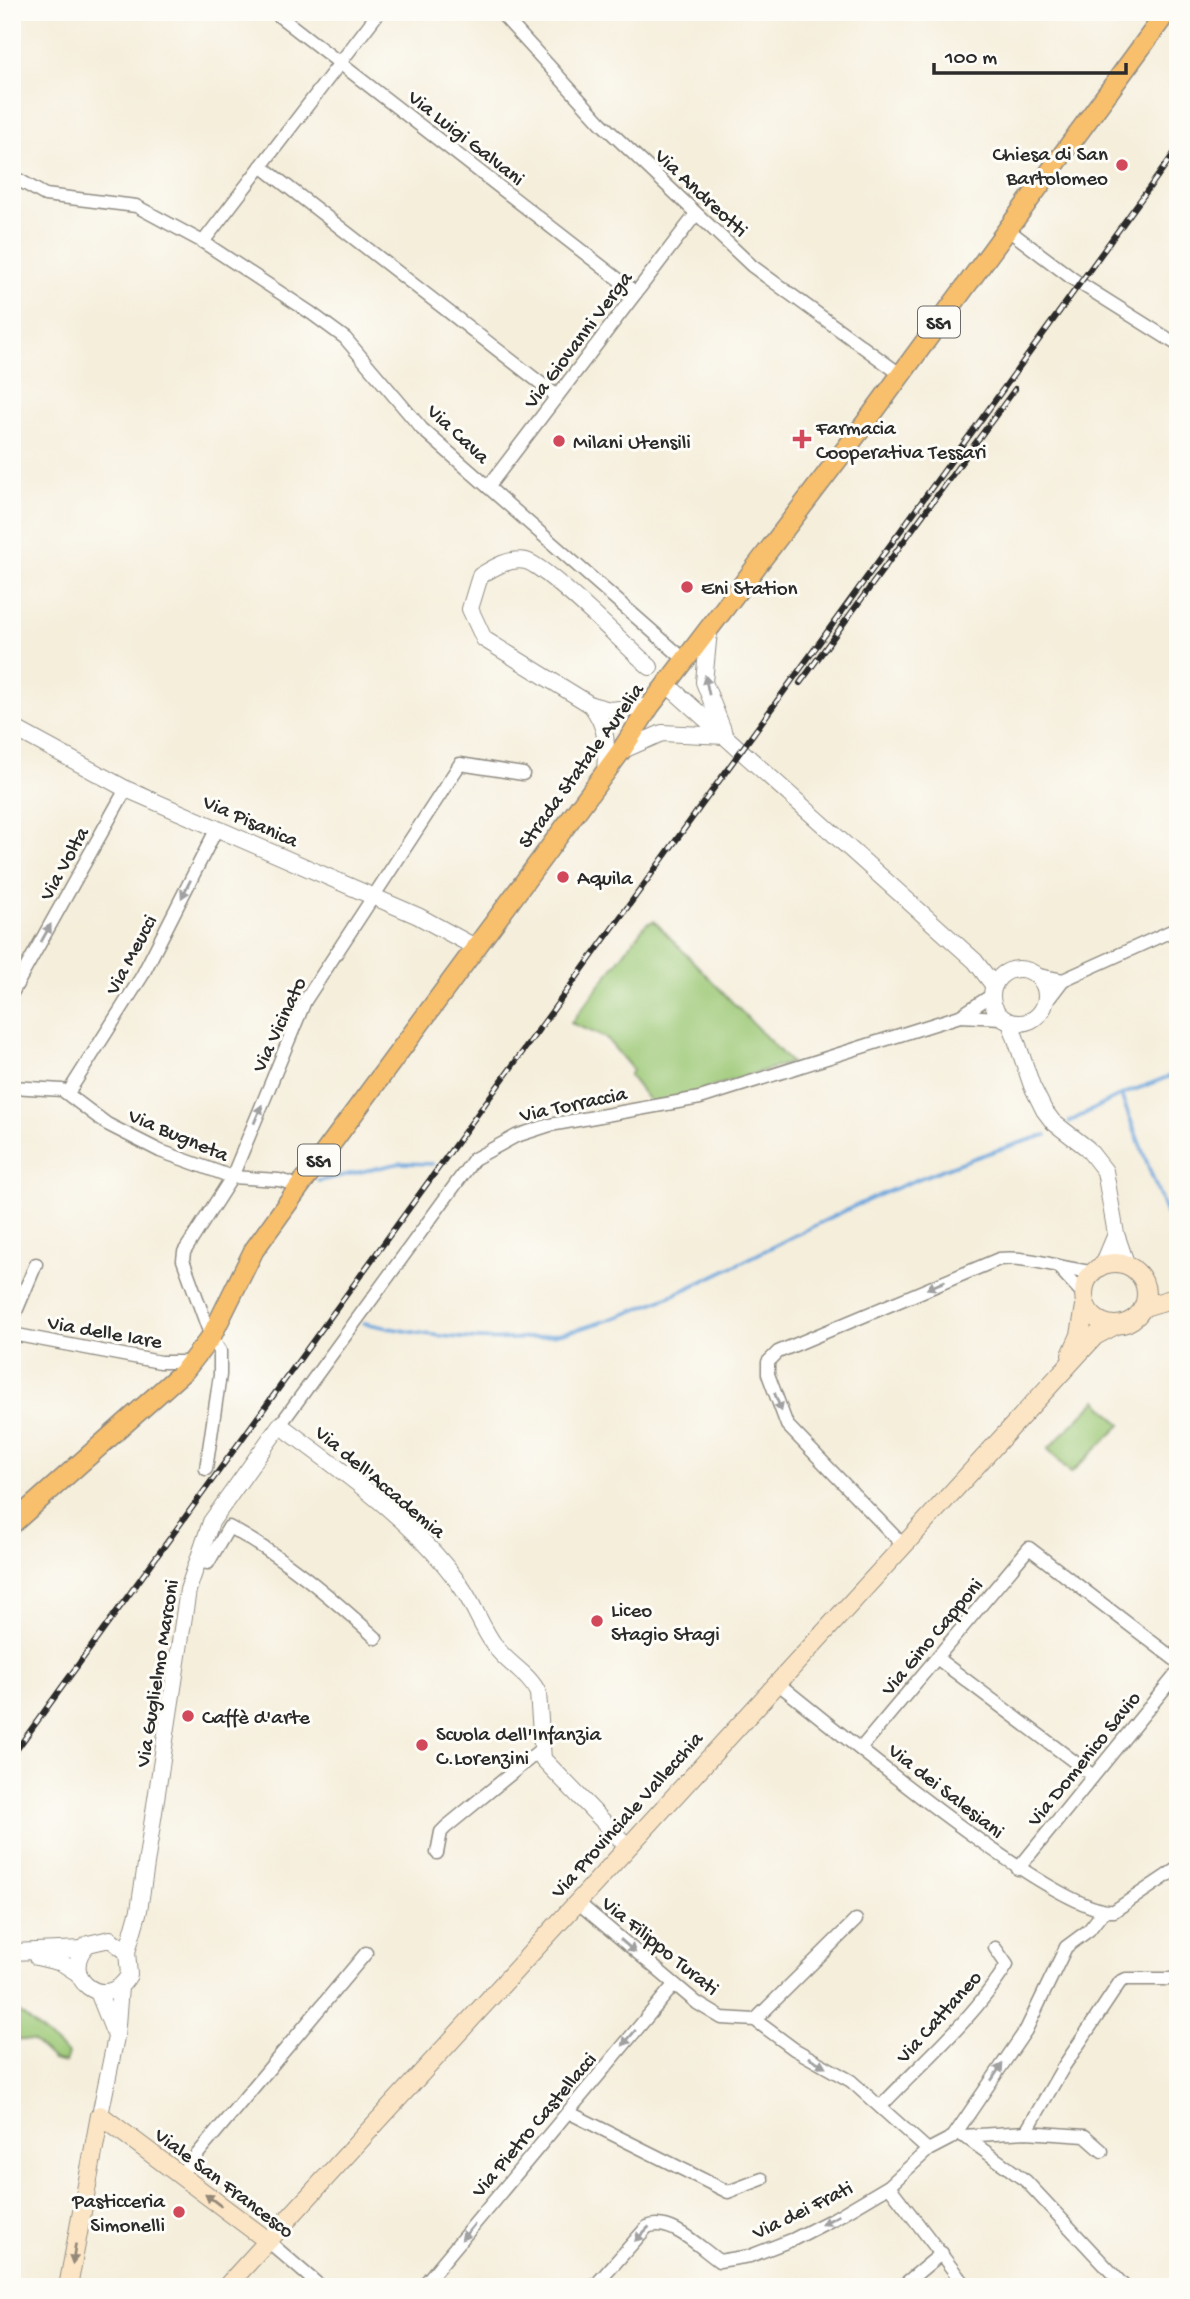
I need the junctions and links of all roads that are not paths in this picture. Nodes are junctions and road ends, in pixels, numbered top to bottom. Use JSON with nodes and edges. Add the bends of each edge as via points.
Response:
{"nodes":[{"id":1,"x":274,"y":12,"type":"edge"},
{"id":2,"x":379,"y":12,"type":"edge"},
{"id":3,"x":500,"y":12,"type":"edge"},
{"id":4,"x":1167,"y":12,"type":"edge"},
{"id":5,"x":340,"y":63,"type":"junction"},
{"id":6,"x":261,"y":166,"type":"junction"},
{"id":7,"x":12,"y":176,"type":"edge"},
{"id":8,"x":696,"y":214,"type":"junction"},
{"id":9,"x":1007,"y":229,"type":"junction"},
{"id":10,"x":202,"y":242,"type":"junction"},
{"id":11,"x":636,"y":293,"type":"junction"},
{"id":12,"x":1178,"y":345,"type":"edge"},
{"id":13,"x":900,"y":374,"type":"junction"},
{"id":14,"x":557,"y":396,"type":"junction"},
{"id":15,"x":488,"y":487,"type":"junction"},
{"id":16,"x":709,"y":631,"type":"junction"},
{"id":17,"x":685,"y":660,"type":"junction"},
{"id":18,"x":650,"y":667,"type":"dead end"},
{"id":19,"x":671,"y":688,"type":"dead end"},
{"id":20,"x":591,"y":705,"type":"junction"},
{"id":21,"x":650,"y":706,"type":"junction"},
{"id":22,"x":12,"y":727,"type":"edge"},
{"id":23,"x":725,"y":736,"type":"junction"},
{"id":24,"x":621,"y":751,"type":"junction"},
{"id":25,"x":605,"y":772,"type":"junction"},
{"id":26,"x":523,"y":774,"type":"dead end"},
{"id":27,"x":126,"y":789,"type":"junction"},
{"id":28,"x":216,"y":828,"type":"junction"},
{"id":29,"x":375,"y":897,"type":"junction"},
{"id":30,"x":1178,"y":928,"type":"edge"},
{"id":31,"x":475,"y":947,"type":"junction"},
{"id":32,"x":975,"y":961,"type":"junction"},
{"id":33,"x":1015,"y":970,"type":"junction"},
{"id":34,"x":1033,"y":974,"type":"junction"},
{"id":35,"x":1063,"y":980,"type":"junction"},
{"id":36,"x":993,"y":991,"type":"junction"},
{"id":37,"x":12,"y":993,"type":"edge"},
{"id":38,"x":1039,"y":1012,"type":"junction"},
{"id":39,"x":960,"y":1016,"type":"junction"},
{"id":40,"x":1006,"y":1020,"type":"junction"},
{"id":41,"x":1025,"y":1062,"type":"junction"},
{"id":42,"x":12,"y":1087,"type":"edge"},
{"id":43,"x":68,"y":1093,"type":"junction"},
{"id":44,"x":232,"y":1177,"type":"junction"},
{"id":45,"x":300,"y":1186,"type":"junction"},
{"id":46,"x":1116,"y":1234,"type":"junction"},
{"id":47,"x":36,"y":1264,"type":"dead end"},
{"id":48,"x":1127,"y":1266,"type":"junction"},
{"id":49,"x":1098,"y":1268,"type":"junction"},
{"id":50,"x":1060,"y":1269,"type":"junction"},
{"id":51,"x":1144,"y":1283,"type":"junction"},
{"id":52,"x":1178,"y":1295,"type":"edge"},
{"id":53,"x":1084,"y":1300,"type":"junction"},
{"id":54,"x":1143,"y":1307,"type":"junction"},
{"id":55,"x":12,"y":1321,"type":"edge"},
{"id":56,"x":1114,"y":1326,"type":"junction"},
{"id":57,"x":12,"y":1334,"type":"edge"},
{"id":58,"x":212,"y":1337,"type":"junction"},
{"id":59,"x":192,"y":1362,"type":"junction"},
{"id":60,"x":1062,"y":1374,"type":"junction"},
{"id":61,"x":280,"y":1425,"type":"junction"},
{"id":62,"x":206,"y":1469,"type":"dead end"},
{"id":63,"x":12,"y":1524,"type":"edge"},
{"id":64,"x":902,"y":1544,"type":"junction"},
{"id":65,"x":197,"y":1561,"type":"junction"},
{"id":66,"x":376,"y":1638,"type":"dead end"},
{"id":67,"x":938,"y":1659,"type":"junction"},
{"id":68,"x":1178,"y":1662,"type":"edge"},
{"id":69,"x":1178,"y":1672,"type":"edge"},
{"id":70,"x":776,"y":1682,"type":"junction"},
{"id":71,"x":861,"y":1748,"type":"junction"},
{"id":72,"x":540,"y":1750,"type":"junction"},
{"id":73,"x":1093,"y":1775,"type":"junction"},
{"id":74,"x":627,"y":1846,"type":"junction"},
{"id":75,"x":437,"y":1853,"type":"dead end"},
{"id":76,"x":1178,"y":1868,"type":"edge"},
{"id":77,"x":1018,"y":1869,"type":"junction"},
{"id":78,"x":576,"y":1901,"type":"junction"},
{"id":79,"x":139,"y":1910,"type":"junction"},
{"id":80,"x":1103,"y":1912,"type":"junction"},
{"id":81,"x":856,"y":1920,"type":"dead end"},
{"id":82,"x":110,"y":1940,"type":"junction"},
{"id":83,"x":995,"y":1948,"type":"dead end"},
{"id":84,"x":83,"y":1949,"type":"junction"},
{"id":85,"x":13,"y":1952,"type":"edge"},
{"id":86,"x":127,"y":1952,"type":"junction"},
{"id":87,"x":366,"y":1953,"type":"dead end"},
{"id":88,"x":79,"y":1974,"type":"junction"},
{"id":89,"x":1178,"y":1979,"type":"edge"},
{"id":90,"x":673,"y":1986,"type":"junction"},
{"id":91,"x":120,"y":1987,"type":"junction"},
{"id":92,"x":98,"y":1992,"type":"junction"},
{"id":93,"x":755,"y":2020,"type":"junction"},
{"id":94,"x":116,"y":2037,"type":"junction"},
{"id":95,"x":881,"y":2106,"type":"junction"},
{"id":96,"x":568,"y":2112,"type":"junction"},
{"id":97,"x":100,"y":2115,"type":"junction"},
{"id":98,"x":1026,"y":2132,"type":"junction"},
{"id":99,"x":958,"y":2134,"type":"junction"},
{"id":100,"x":928,"y":2150,"type":"junction"},
{"id":101,"x":1101,"y":2151,"type":"dead end"},
{"id":102,"x":180,"y":2175,"type":"junction"},
{"id":103,"x":762,"y":2179,"type":"dead end"},
{"id":104,"x":889,"y":2186,"type":"junction"},
{"id":105,"x":268,"y":2241,"type":"junction"},
{"id":106,"x":942,"y":2253,"type":"junction"},
{"id":107,"x":1124,"y":2286,"type":"edge"},
{"id":108,"x":68,"y":2287,"type":"edge"},
{"id":109,"x":226,"y":2287,"type":"edge"},
{"id":110,"x":321,"y":2287,"type":"edge"},
{"id":111,"x":422,"y":2287,"type":"edge"},
{"id":112,"x":594,"y":2287,"type":"edge"},
{"id":113,"x":901,"y":2287,"type":"edge"},
{"id":114,"x":966,"y":2287,"type":"edge"}],
"edges":[{"from":1,"to":5,"type":"street","name":"Via Luigi Galvani"},
{"from":2,"to":5,"type":"street"},
{"from":3,"to":8,"type":"street","name":"Via Andreotti","via":[[601,123]]},
{"from":4,"to":9,"type":"main road","name":"Strada Statale Aurelia","number":"SS1"},
{"from":5,"to":6,"type":"street"},
{"from":5,"to":11,"type":"street","name":"Via Luigi Galvani"},
{"from":6,"to":10,"type":"street"},
{"from":6,"to":14,"type":"street"},
{"from":7,"to":10,"type":"street","name":"Via Cava","via":[[45,195],[136,206]]},
{"from":8,"to":11,"type":"street","name":"Via Giovanni Verga"},
{"from":8,"to":13,"type":"street","name":"Via Andreotti","via":[[752,266]]},
{"from":9,"to":12,"type":"street","via":[[1073,279]]},
{"from":9,"to":13,"type":"main road","name":"Strada Statale Aurelia","number":"SS1"},
{"from":10,"to":15,"type":"street","name":"Via Cava","via":[[345,338],[422,429]]},
{"from":11,"to":14,"type":"street","name":"Via Giovanni Verga"},
{"from":13,"to":16,"type":"main road","name":"Strada Statale Aurelia","number":"SS1"},
{"from":14,"to":15,"type":"street","name":"Via Giovanni Verga"},
{"from":15,"to":17,"type":"street","name":"Via Cava"},
{"from":16,"to":17,"type":"main road","name":"Strada Statale Aurelia","number":"SS1"},
{"from":23,"to":16,"type":"street","one_way":true,"via":[[704,682]]},
{"from":17,"to":21,"type":"main road","name":"Strada Statale Aurelia","number":"SS1"},
{"from":18,"to":20,"type":"street","via":[[526,561],[501,563],[480,576],[470,609],[484,639]]},
{"from":19,"to":23,"type":"street"},
{"from":20,"to":21,"type":"street","via":[[610,710]]},
{"from":20,"to":25,"type":"street","via":[[604,722],[608,738]]},
{"from":21,"to":24,"type":"main road","name":"Strada Statale Aurelia","number":"SS1"},
{"from":22,"to":27,"type":"street","name":"Via Pisanica"},
{"from":23,"to":24,"type":"street","via":[[662,733]]},
{"from":23,"to":32,"type":"street"},
{"from":24,"to":25,"type":"main road","name":"Strada Statale Aurelia","number":"SS1"},
{"from":25,"to":31,"type":"main road","name":"Strada Statale Aurelia","number":"SS1"},
{"from":26,"to":29,"type":"street","name":"Via Vicinato","via":[[460,764]]},
{"from":27,"to":28,"type":"street","name":"Via Pisanica"},
{"from":37,"to":27,"type":"street","name":"Via Volta","one_way":true},
{"from":28,"to":29,"type":"street","name":"Via Pisanica"},
{"from":28,"to":43,"type":"street","name":"Via Meucci","one_way":true,"via":[[142,976]]},
{"from":29,"to":31,"type":"street","name":"Via Pisanica"},
{"from":44,"to":29,"type":"street","name":"Via Vicinato","one_way":true,"via":[[305,1001]]},
{"from":30,"to":35,"type":"street"},
{"from":31,"to":45,"type":"main road","name":"Strada Statale Aurelia","number":"SS1"},
{"from":32,"to":33,"type":"street"},
{"from":32,"to":36,"type":"street"},
{"from":33,"to":34,"type":"street"},
{"from":33,"to":36,"type":"street","via":[[999,978]]},
{"from":34,"to":35,"type":"street"},
{"from":34,"to":38,"type":"street","via":[[1044,988]]},
{"from":35,"to":38,"type":"street"},
{"from":36,"to":39,"type":"street","name":"Via Torraccia"},
{"from":36,"to":40,"type":"street","via":[[993,1004]]},
{"from":38,"to":40,"type":"street","via":[[1018,1023]]},
{"from":38,"to":41,"type":"street"},
{"from":39,"to":40,"type":"street","name":"Via Torraccia"},
{"from":39,"to":61,"type":"street","name":"Via Torraccia","via":[[700,1098],[550,1125],[474,1159]]},
{"from":40,"to":41,"type":"street"},
{"from":41,"to":46,"type":"street","via":[[1044,1110],[1087,1148],[1105,1171]]},
{"from":42,"to":43,"type":"street","name":"Via Bugneta","via":[[46,1087]]},
{"from":43,"to":44,"type":"street","name":"Via Bugneta","via":[[132,1138]]},
{"from":44,"to":45,"type":"street","name":"Via Bugneta"},
{"from":44,"to":58,"type":"street","name":"Via Vicinato","via":[[183,1260]]},
{"from":45,"to":58,"type":"main road","name":"Strada Statale Aurelia","number":"SS1","via":[[254,1250]]},
{"from":46,"to":48,"type":"street"},
{"from":46,"to":49,"type":"street"},
{"from":47,"to":55,"type":"street"},
{"from":48,"to":49,"type":"main road"},
{"from":48,"to":51,"type":"main road","name":"Via Provinciale Vallecchia"},
{"from":49,"to":50,"type":"street"},
{"from":49,"to":53,"type":"main road","name":"Via Provinciale Vallecchia"},
{"from":50,"to":53,"type":"street"},
{"from":50,"to":64,"type":"street","one_way":true,"via":[[1031,1259],[999,1259],[778,1352],[768,1362],[768,1374],[787,1424]]},
{"from":51,"to":52,"type":"main road","name":"Via Provinciale Vallecchia"},
{"from":51,"to":54,"type":"main road"},
{"from":52,"to":54,"type":"main road","name":"Via Provinciale Vallecchia"},
{"from":53,"to":56,"type":"main road","via":[[1097,1320]]},
{"from":53,"to":60,"type":"main road","name":"Via Provinciale Vallecchia","via":[[1080,1335]]},
{"from":54,"to":56,"type":"main road","name":"Via Provinciale Vallecchia","via":[[1132,1321]]},
{"from":56,"to":60,"type":"main road","name":"Via Provinciale Vallecchia","via":[[1095,1336]]},
{"from":57,"to":59,"type":"street","name":"Via delle Iare","via":[[160,1362]]},
{"from":58,"to":59,"type":"main road","name":"Strada Statale Aurelia","number":"SS1"},
{"from":58,"to":62,"type":"street","via":[[220,1352],[220,1375]]},
{"from":59,"to":63,"type":"main road","name":"Strada Statale Aurelia","number":"SS1"},
{"from":60,"to":64,"type":"main road","name":"Via Provinciale Vallecchia"},
{"from":61,"to":65,"type":"street","name":"Via Guglielmo Marconi","via":[[211,1522]]},
{"from":61,"to":72,"type":"street","name":"Via dell'Accademia","via":[[397,1516],[445,1565],[495,1647],[534,1684]]},
{"from":64,"to":70,"type":"main road","name":"Via Provinciale Vallecchia"},
{"from":65,"to":66,"type":"street","via":[[208,1563],[229,1527],[304,1576]]},
{"from":65,"to":79,"type":"street","name":"Via Guglielmo Marconi","via":[[188,1590]]},
{"from":67,"to":68,"type":"street","name":"Via Gino Capponi","via":[[1029,1548]]},
{"from":67,"to":71,"type":"street","name":"Via Gino Capponi"},
{"from":67,"to":73,"type":"street"},
{"from":69,"to":73,"type":"street","name":"Via Domenico Savio"},
{"from":70,"to":71,"type":"street","name":"Via dei Salesiani"},
{"from":70,"to":74,"type":"main road","name":"Via Provinciale Vallecchia"},
{"from":71,"to":77,"type":"street","name":"Via dei Salesiani"},
{"from":72,"to":74,"type":"street","via":[[543,1759]]},
{"from":72,"to":75,"type":"street","via":[[446,1827]]},
{"from":73,"to":77,"type":"street","name":"Via Domenico Savio"},
{"from":74,"to":78,"type":"main road","name":"Via Provinciale Vallecchia"},
{"from":76,"to":80,"type":"street","via":[[1125,1906]]},
{"from":77,"to":80,"type":"street","name":"Via dei Salesiani"},
{"from":78,"to":90,"type":"street","name":"Via Filippo Turati","one_way":true},
{"from":78,"to":105,"type":"main road","name":"Via Provinciale Vallecchia"},
{"from":79,"to":82,"type":"street"},
{"from":79,"to":86,"type":"street","name":"Via Guglielmo Marconi"},
{"from":99,"to":80,"type":"street","one_way":true,"via":[[1026,2029],[1066,1947]]},
{"from":81,"to":93,"type":"street"},
{"from":82,"to":84,"type":"street","via":[[95,1940]]},
{"from":82,"to":86,"type":"street"},
{"from":83,"to":95,"type":"street","name":"Via Cattaneo","via":[[1007,1965],[992,1989]]},
{"from":84,"to":85,"type":"street"},
{"from":84,"to":88,"type":"street"},
{"from":85,"to":88,"type":"street","via":[[62,1963]]},
{"from":86,"to":91,"type":"street","name":"Via Guglielmo Marconi","via":[[129,1975]]},
{"from":87,"to":102,"type":"street"},
{"from":88,"to":92,"type":"street"},
{"from":89,"to":98,"type":"street","via":[[1120,1982]]},
{"from":90,"to":93,"type":"street","name":"Via Filippo Turati","via":[[722,2018]]},
{"from":90,"to":96,"type":"street","name":"Via Pietro Castellacci","one_way":true},
{"from":91,"to":92,"type":"street"},
{"from":91,"to":94,"type":"street","name":"Via Guglielmo Marconi"},
{"from":92,"to":94,"type":"street"},
{"from":93,"to":95,"type":"street","one_way":true,"via":[[794,2049],[851,2081]]},
{"from":94,"to":97,"type":"street","name":"Via Guglielmo Marconi"},
{"from":95,"to":100,"type":"street"},
{"from":96,"to":103,"type":"street","via":[[728,2192]]},
{"from":96,"to":111,"type":"street","name":"Via Pietro Castellacci","one_way":true},
{"from":97,"to":102,"type":"main road","name":"Viale San Francesco"},
{"from":97,"to":108,"type":"main road","one_way":true},
{"from":98,"to":99,"type":"street"},
{"from":98,"to":101,"type":"street","via":[[1086,2136]]},
{"from":99,"to":100,"type":"street","name":"Via dei Frati"},
{"from":99,"to":107,"type":"street","via":[[1026,2181]]},
{"from":100,"to":104,"type":"street","name":"Via dei Frati"},
{"from":105,"to":102,"type":"main road","name":"Viale San Francesco","one_way":true},
{"from":104,"to":106,"type":"street"},
{"from":104,"to":112,"type":"street","name":"Via dei Frati","one_way":true,"via":[[794,2239],[737,2259],[719,2261],[667,2224],[656,2223],[647,2227]]},
{"from":105,"to":109,"type":"main road","name":"Via Provinciale Vallecchia"},
{"from":105,"to":110,"type":"street","name":"Viale San Francesco"},
{"from":106,"to":113,"type":"street"},
{"from":106,"to":114,"type":"street"}]}
